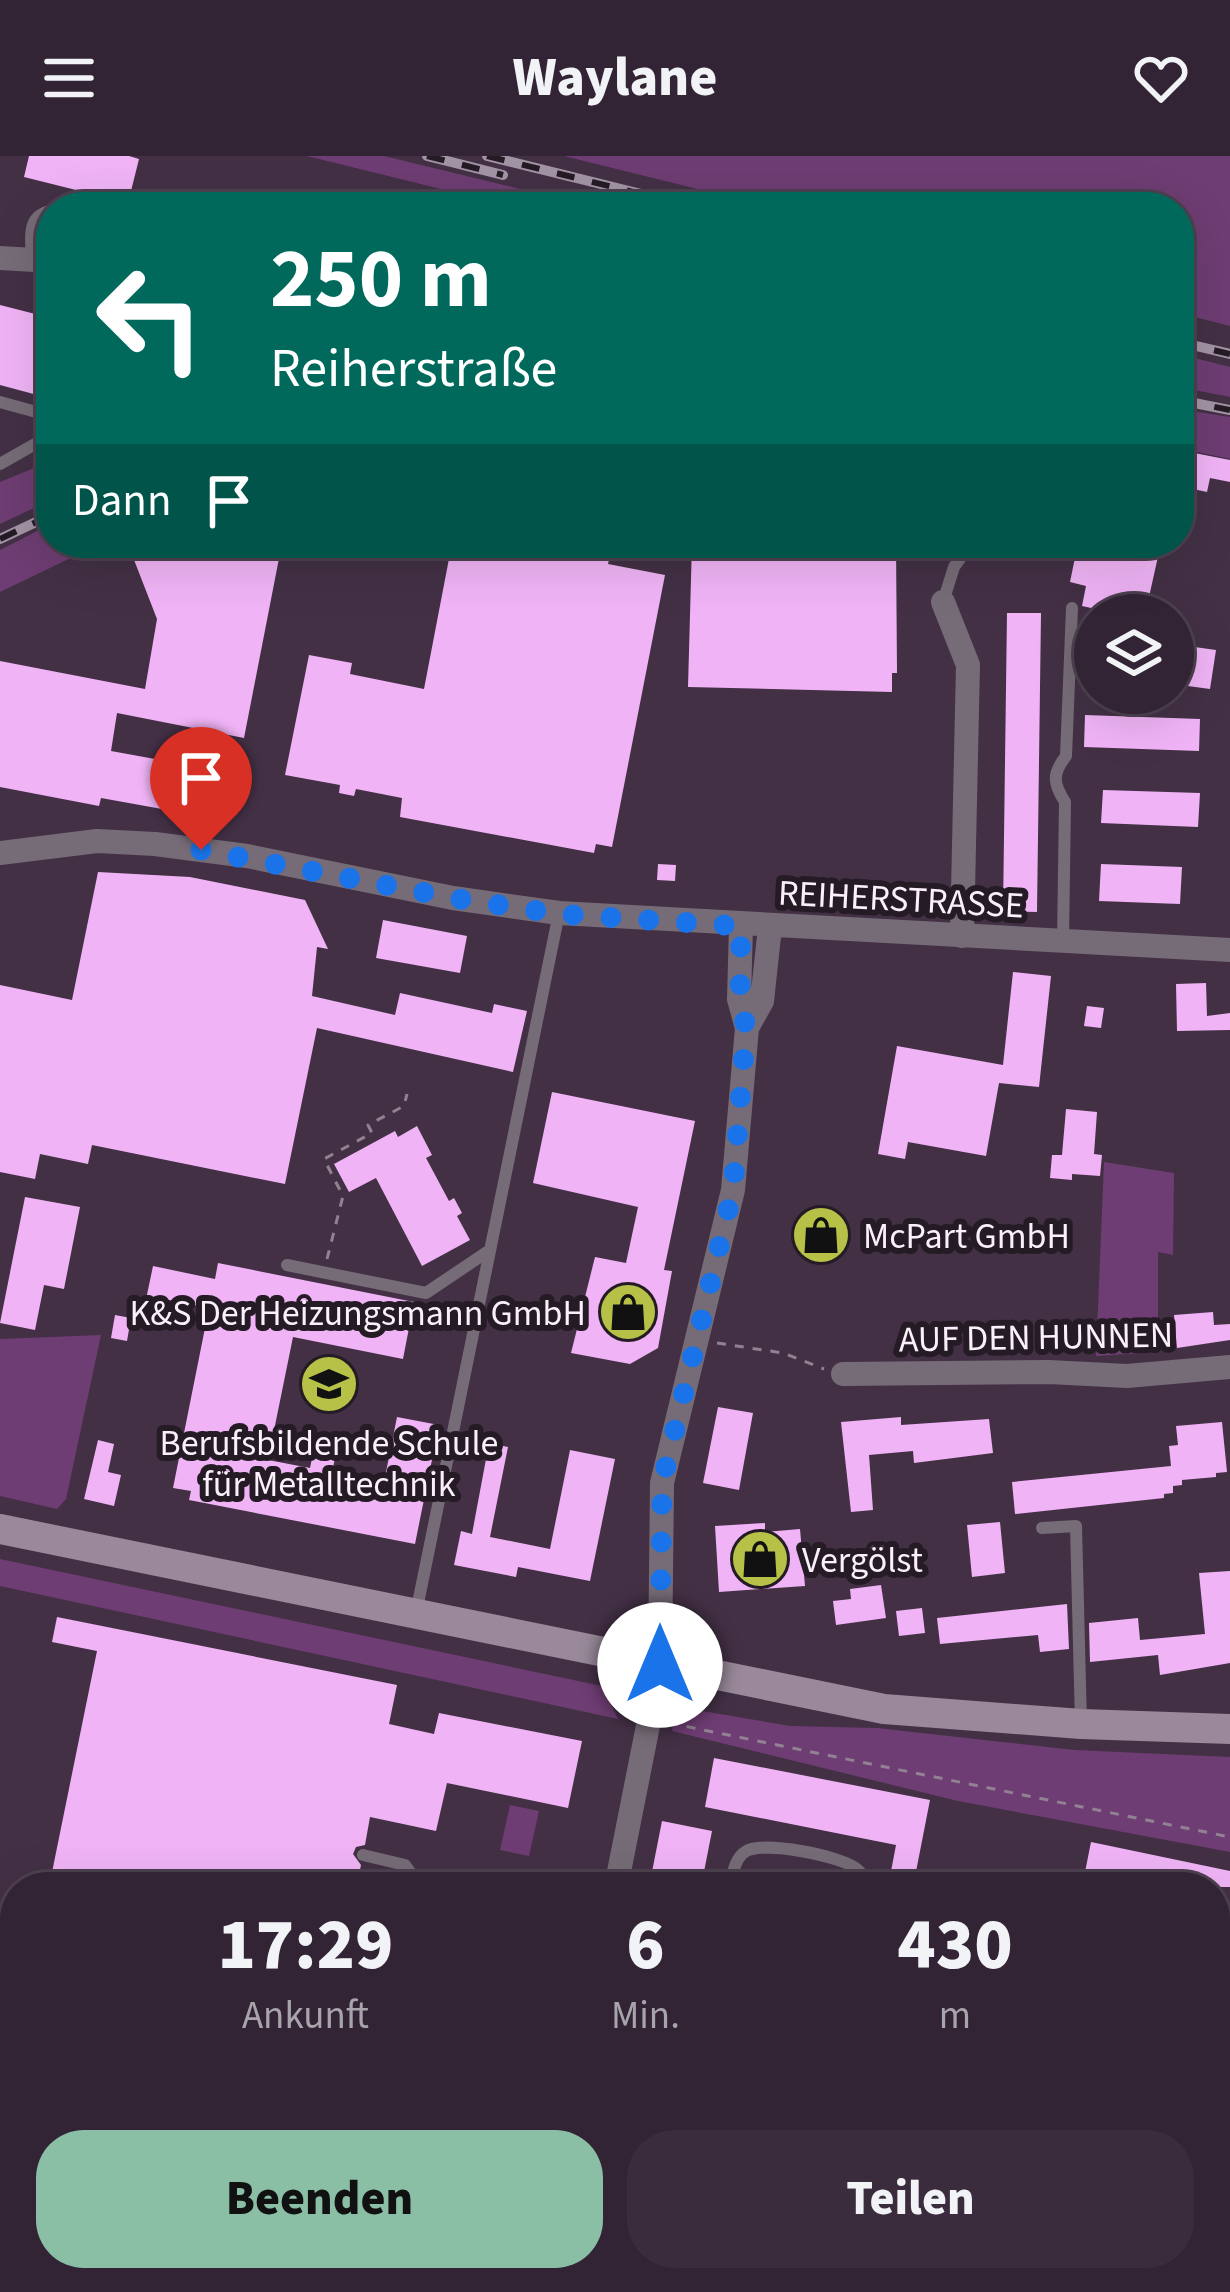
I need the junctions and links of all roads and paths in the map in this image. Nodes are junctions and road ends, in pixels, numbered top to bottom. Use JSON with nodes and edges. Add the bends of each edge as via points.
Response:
{"nodes":[{"id":1,"x":0,"y":258,"type":"edge"},
{"id":2,"x":36,"y":261,"type":"edge"},
{"id":3,"x":0,"y":403,"type":"edge"},
{"id":4,"x":36,"y":412,"type":"edge"},
{"id":5,"x":36,"y":444,"type":"edge"},
{"id":6,"x":0,"y":464,"type":"edge"},
{"id":7,"x":960,"y":558,"type":"edge"},
{"id":8,"x":944,"y":602,"type":"joint"},
{"id":9,"x":1072,"y":608,"type":"dead end"},
{"id":10,"x":0,"y":853,"type":"edge"},
{"id":11,"x":559,"y":914,"type":"junction"},
{"id":12,"x":741,"y":926,"type":"junction"},
{"id":13,"x":770,"y":927,"type":"junction"},
{"id":14,"x":962,"y":936,"type":"junction"},
{"id":15,"x":1063,"y":942,"type":"junction"},
{"id":16,"x":1230,"y":950,"type":"edge"},
{"id":17,"x":746,"y":1028,"type":"junction"},
{"id":18,"x":406,"y":1094,"type":"dead end"},
{"id":19,"x":487,"y":1252,"type":"junction"},
{"id":20,"x":287,"y":1265,"type":"dead end"},
{"id":21,"x":324,"y":1272,"type":"junction"},
{"id":22,"x":695,"y":1341,"type":"junction"},
{"id":23,"x":1230,"y":1367,"type":"edge"},
{"id":24,"x":843,"y":1374,"type":"joint"},
{"id":25,"x":1042,"y":1528,"type":"dead end"},
{"id":26,"x":0,"y":1529,"type":"edge"},
{"id":27,"x":416,"y":1614,"type":"junction"},
{"id":28,"x":660,"y":1665,"type":"junction"},
{"id":29,"x":650,"y":1719,"type":"junction"},
{"id":30,"x":1081,"y":1724,"type":"junction"},
{"id":31,"x":1230,"y":1729,"type":"edge"},
{"id":32,"x":1230,"y":1837,"type":"edge"},
{"id":33,"x":363,"y":1855,"type":"dead end"},
{"id":34,"x":409,"y":1872,"type":"edge"},
{"id":35,"x":619,"y":1872,"type":"edge"},
{"id":36,"x":733,"y":1872,"type":"edge"},
{"id":37,"x":859,"y":1872,"type":"edge"}],
"edges":[{"from":1,"to":2,"type":"street"},
{"from":3,"to":4,"type":"lane"},
{"from":5,"to":6,"type":"lane"},
{"from":7,"to":8,"type":"lane"},
{"from":8,"to":14,"type":"street","via":[[968,665]]},
{"from":9,"to":15,"type":"lane","via":[[1066,756],[1054,785],[1065,802]]},
{"from":10,"to":11,"type":"street","name":"REIHERSTRASSE","via":[[97,841],[155,844]]},
{"from":11,"to":12,"type":"street","name":"REIHERSTRASSE"},
{"from":11,"to":19,"type":"lane"},
{"from":12,"to":13,"type":"street","name":"REIHERSTRASSE"},
{"from":12,"to":17,"type":"street"},
{"from":13,"to":14,"type":"street","name":"REIHERSTRASSE"},
{"from":13,"to":17,"type":"street","via":[[762,1001]]},
{"from":14,"to":15,"type":"street","name":"REIHERSTRASSE"},
{"from":15,"to":16,"type":"street","name":"REIHERSTRASSE"},
{"from":17,"to":22,"type":"street","via":[[733,1190]]},
{"from":18,"to":21,"type":"path","via":[[404,1106],[368,1124],[372,1133],[324,1159],[343,1196]]},
{"from":19,"to":21,"type":"lane","via":[[426,1293]]},
{"from":19,"to":27,"type":"lane"},
{"from":20,"to":21,"type":"lane"},
{"from":22,"to":24,"type":"path","via":[[783,1353]]},
{"from":22,"to":28,"type":"street","via":[[662,1483]]},
{"from":23,"to":24,"type":"street","name":"AUF DEN HUNNEN","via":[[1126,1376]]},
{"from":25,"to":30,"type":"lane","via":[[1076,1526]]},
{"from":26,"to":27,"type":"main road"},
{"from":27,"to":28,"type":"main road"},
{"from":28,"to":29,"type":"street"},
{"from":28,"to":30,"type":"main road","via":[[884,1708]]},
{"from":29,"to":32,"type":"path"},
{"from":29,"to":35,"type":"street"},
{"from":30,"to":31,"type":"main road"},
{"from":33,"to":34,"type":"lane"},
{"from":36,"to":37,"type":"lane","via":[[746,1850],[773,1846]]}]}
